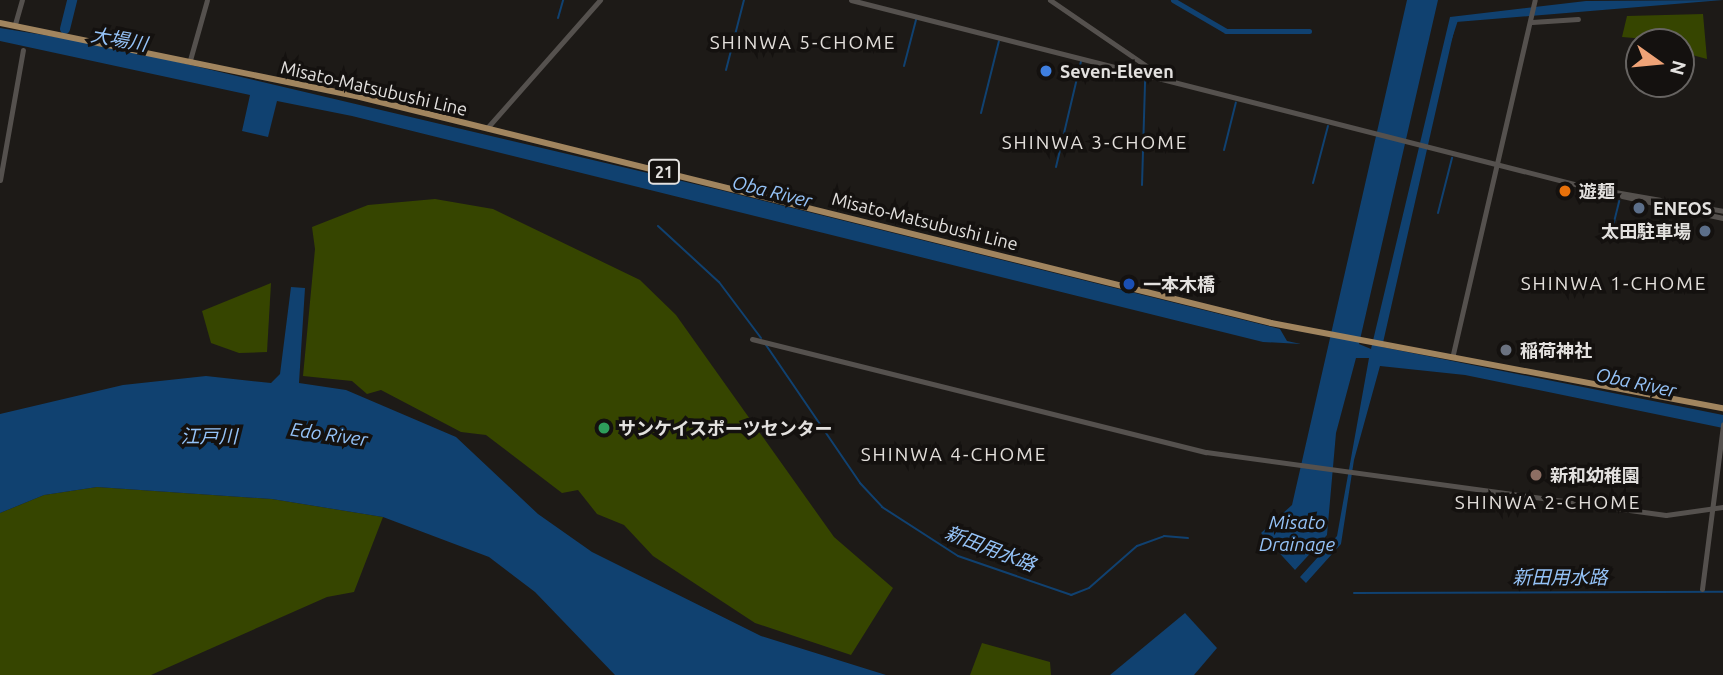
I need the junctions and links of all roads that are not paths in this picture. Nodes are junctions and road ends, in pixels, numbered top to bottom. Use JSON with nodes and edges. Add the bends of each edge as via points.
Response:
{"nodes":[{"id":1,"x":22,"y":0,"type":"edge"},
{"id":2,"x":206,"y":0,"type":"edge"},
{"id":3,"x":600,"y":0,"type":"edge"},
{"id":4,"x":851,"y":0,"type":"edge"},
{"id":5,"x":1050,"y":0,"type":"edge"},
{"id":6,"x":1535,"y":2,"type":"edge"},
{"id":7,"x":1578,"y":19,"type":"dead end"},
{"id":8,"x":1532,"y":21,"type":"junction"},
{"id":9,"x":0,"y":23,"type":"edge"},
{"id":10,"x":15,"y":24,"type":"junction"},
{"id":11,"x":23,"y":50,"type":"dead end"},
{"id":12,"x":190,"y":60,"type":"junction"},
{"id":13,"x":1167,"y":80,"type":"junction"},
{"id":14,"x":487,"y":128,"type":"junction"},
{"id":15,"x":1500,"y":164,"type":"junction"},
{"id":16,"x":0,"y":180,"type":"edge"},
{"id":17,"x":1595,"y":189,"type":"junction"},
{"id":18,"x":1723,"y":211,"type":"edge"},
{"id":19,"x":1723,"y":218,"type":"edge"},
{"id":20,"x":752,"y":340,"type":"dead end"},
{"id":21,"x":1453,"y":354,"type":"junction"},
{"id":22,"x":1723,"y":408,"type":"edge"},
{"id":23,"x":1722,"y":427,"type":"edge"},
{"id":24,"x":1723,"y":507,"type":"edge"},
{"id":25,"x":1712,"y":508,"type":"junction"},
{"id":26,"x":1702,"y":589,"type":"dead end"}],
"edges":[{"from":1,"to":10,"type":"street"},
{"from":2,"to":12,"type":"street"},
{"from":3,"to":14,"type":"street"},
{"from":4,"to":13,"type":"street"},
{"from":5,"to":13,"type":"street"},
{"from":6,"to":8,"type":"street"},
{"from":7,"to":8,"type":"street"},
{"from":8,"to":15,"type":"street"},
{"from":9,"to":10,"type":"main road","name":"Misato-Matsubushi Line","number":"21"},
{"from":10,"to":12,"type":"main road","name":"Misato-Matsubushi Line","number":"21"},
{"from":11,"to":16,"type":"street"},
{"from":12,"to":14,"type":"main road","name":"Misato-Matsubushi Line","number":"21"},
{"from":13,"to":15,"type":"street"},
{"from":14,"to":21,"type":"main road","name":"Misato-Matsubushi Line","number":"21","via":[[1326,334]]},
{"from":15,"to":17,"type":"street"},
{"from":15,"to":21,"type":"street"},
{"from":17,"to":18,"type":"street"},
{"from":17,"to":19,"type":"street"},
{"from":20,"to":25,"type":"street","via":[[1204,451],[1666,515]]},
{"from":21,"to":22,"type":"main road","name":"Misato-Matsubushi Line","number":"21"},
{"from":23,"to":25,"type":"street"},
{"from":24,"to":25,"type":"street"},
{"from":25,"to":26,"type":"street"}]}
